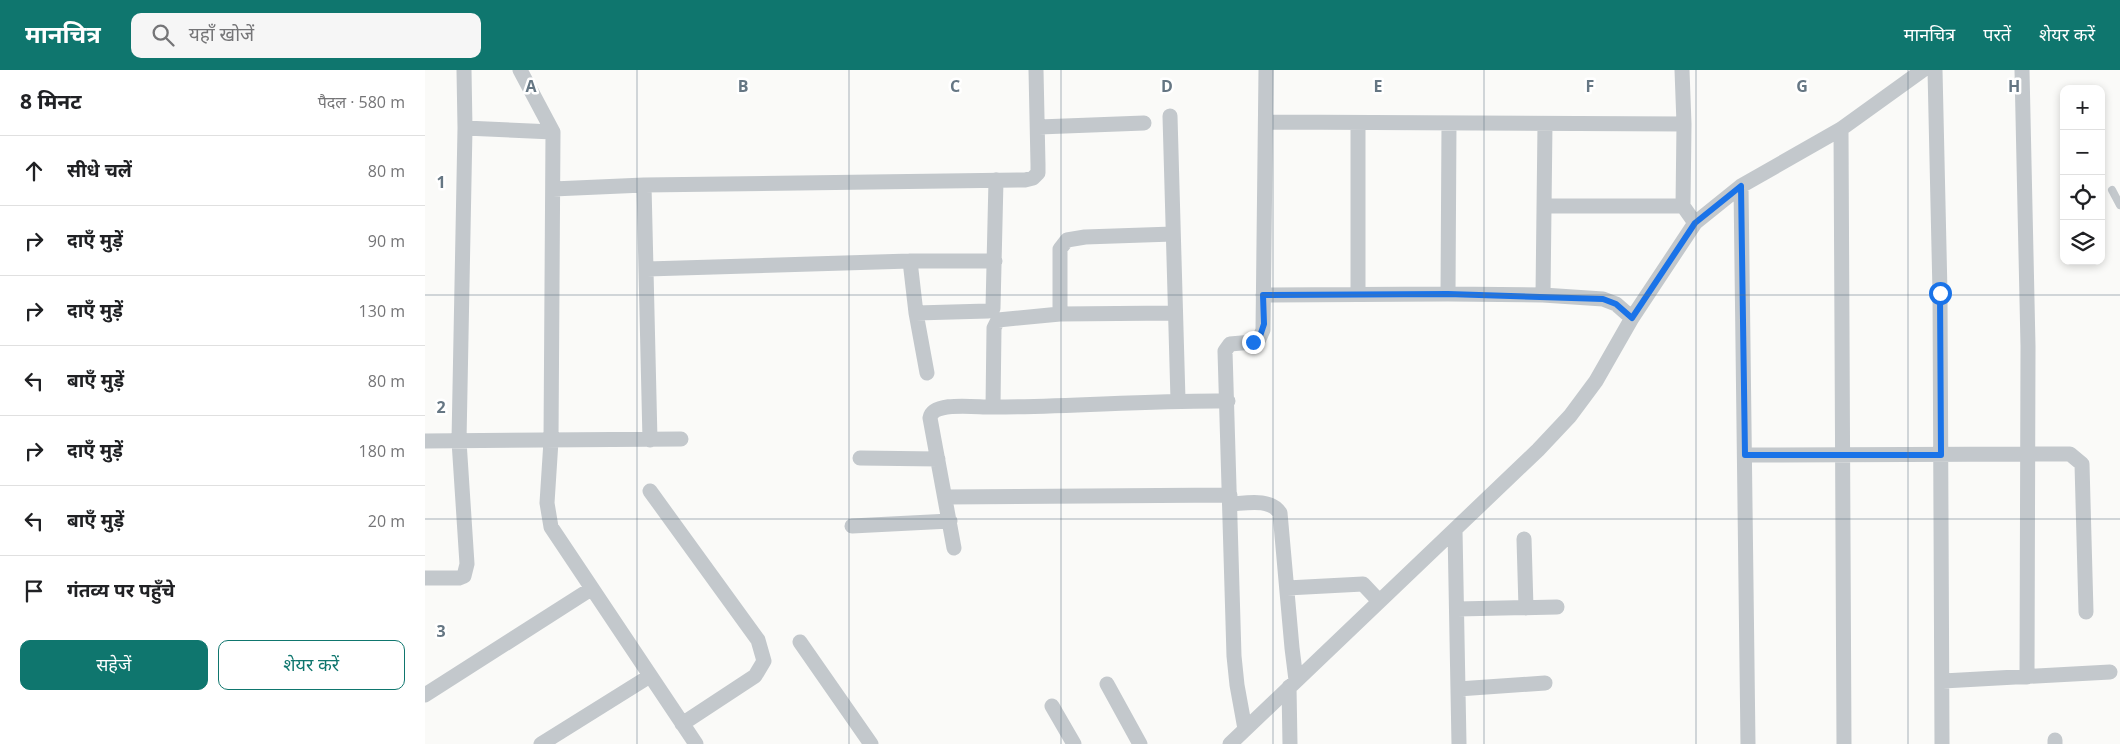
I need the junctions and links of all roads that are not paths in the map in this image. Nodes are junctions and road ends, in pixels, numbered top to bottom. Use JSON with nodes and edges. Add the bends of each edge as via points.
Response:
{"nodes":[{"id":1,"x":464,"y":70,"type":"edge"},
{"id":2,"x":520,"y":70,"type":"edge"},
{"id":3,"x":1036,"y":70,"type":"edge"},
{"id":4,"x":1267,"y":70,"type":"edge"},
{"id":5,"x":1682,"y":70,"type":"edge"},
{"id":6,"x":1923,"y":70,"type":"edge"},
{"id":7,"x":1935,"y":70,"type":"edge"},
{"id":8,"x":2022,"y":70,"type":"edge"},
{"id":9,"x":1170,"y":116,"type":"dead end"},
{"id":10,"x":1266,"y":122,"type":"junction"},
{"id":11,"x":1144,"y":123,"type":"dead end"},
{"id":12,"x":1358,"y":123,"type":"junction"},
{"id":13,"x":1449,"y":123,"type":"junction"},
{"id":14,"x":1545,"y":124,"type":"junction"},
{"id":15,"x":1684,"y":124,"type":"junction"},
{"id":16,"x":1039,"y":127,"type":"junction"},
{"id":17,"x":465,"y":128,"type":"junction"},
{"id":18,"x":1841,"y":129,"type":"junction"},
{"id":19,"x":553,"y":132,"type":"junction"},
{"id":20,"x":996,"y":180,"type":"junction"},
{"id":21,"x":644,"y":185,"type":"junction"},
{"id":22,"x":1741,"y":186,"type":"junction"},
{"id":23,"x":553,"y":189,"type":"junction"},
{"id":24,"x":2112,"y":190,"type":"dead end"},
{"id":25,"x":2120,"y":205,"type":"edge"},
{"id":26,"x":1544,"y":206,"type":"junction"},
{"id":27,"x":1683,"y":206,"type":"junction"},
{"id":28,"x":1695,"y":223,"type":"junction"},
{"id":29,"x":1173,"y":234,"type":"junction"},
{"id":30,"x":910,"y":261,"type":"junction"},
{"id":31,"x":995,"y":261,"type":"junction"},
{"id":32,"x":647,"y":269,"type":"junction"},
{"id":33,"x":1358,"y":294,"type":"junction"},
{"id":34,"x":1448,"y":294,"type":"junction"},
{"id":35,"x":1263,"y":295,"type":"junction"},
{"id":36,"x":1543,"y":296,"type":"junction"},
{"id":37,"x":915,"y":313,"type":"junction"},
{"id":38,"x":1175,"y":313,"type":"junction"},
{"id":39,"x":1060,"y":314,"type":"junction"},
{"id":40,"x":1632,"y":318,"type":"junction"},
{"id":41,"x":927,"y":373,"type":"dead end"},
{"id":42,"x":1177,"y":400,"type":"junction"},
{"id":43,"x":1228,"y":400,"type":"junction"},
{"id":44,"x":993,"y":407,"type":"junction"},
{"id":45,"x":681,"y":439,"type":"dead end"},
{"id":46,"x":551,"y":440,"type":"junction"},
{"id":47,"x":651,"y":440,"type":"junction"},
{"id":48,"x":425,"y":441,"type":"edge"},
{"id":49,"x":459,"y":441,"type":"junction"},
{"id":50,"x":1843,"y":453,"type":"junction"},
{"id":51,"x":2027,"y":454,"type":"junction"},
{"id":52,"x":1745,"y":455,"type":"junction"},
{"id":53,"x":1941,"y":455,"type":"junction"},
{"id":54,"x":861,"y":458,"type":"dead end"},
{"id":55,"x":938,"y":459,"type":"junction"},
{"id":56,"x":650,"y":491,"type":"dead end"},
{"id":57,"x":946,"y":498,"type":"junction"},
{"id":58,"x":1231,"y":499,"type":"junction"},
{"id":59,"x":950,"y":521,"type":"junction"},
{"id":60,"x":852,"y":526,"type":"dead end"},
{"id":61,"x":1455,"y":530,"type":"junction"},
{"id":62,"x":1524,"y":539,"type":"dead end"},
{"id":63,"x":954,"y":548,"type":"dead end"},
{"id":64,"x":425,"y":578,"type":"edge"},
{"id":65,"x":1287,"y":588,"type":"junction"},
{"id":66,"x":591,"y":589,"type":"junction"},
{"id":67,"x":1379,"y":601,"type":"junction"},
{"id":68,"x":1557,"y":607,"type":"dead end"},
{"id":69,"x":1527,"y":608,"type":"junction"},
{"id":70,"x":1457,"y":610,"type":"junction"},
{"id":71,"x":2086,"y":612,"type":"dead end"},
{"id":72,"x":800,"y":642,"type":"dead end"},
{"id":73,"x":2110,"y":672,"type":"dead end"},
{"id":74,"x":650,"y":676,"type":"junction"},
{"id":75,"x":2027,"y":677,"type":"junction"},
{"id":76,"x":1943,"y":682,"type":"junction"},
{"id":77,"x":1293,"y":683,"type":"junction"},
{"id":78,"x":1545,"y":683,"type":"dead end"},
{"id":79,"x":1107,"y":684,"type":"dead end"},
{"id":80,"x":1458,"y":688,"type":"junction"},
{"id":81,"x":425,"y":695,"type":"edge"},
{"id":82,"x":1052,"y":706,"type":"dead end"},
{"id":83,"x":682,"y":724,"type":"junction"},
{"id":84,"x":1245,"y":729,"type":"junction"},
{"id":85,"x":541,"y":744,"type":"edge"},
{"id":86,"x":696,"y":744,"type":"edge"},
{"id":87,"x":871,"y":744,"type":"edge"},
{"id":88,"x":1074,"y":744,"type":"edge"},
{"id":89,"x":1140,"y":744,"type":"edge"},
{"id":90,"x":1230,"y":744,"type":"edge"},
{"id":91,"x":1290,"y":744,"type":"edge"},
{"id":92,"x":1459,"y":744,"type":"edge"},
{"id":93,"x":1749,"y":744,"type":"edge"},
{"id":94,"x":1844,"y":744,"type":"edge"},
{"id":95,"x":1942,"y":744,"type":"edge"}],
"edges":[{"from":1,"to":17,"type":"street"},
{"from":2,"to":19,"type":"street"},
{"from":3,"to":16,"type":"street"},
{"from":4,"to":10,"type":"street"},
{"from":5,"to":15,"type":"street"},
{"from":6,"to":18,"type":"street"},
{"from":7,"to":53,"type":"street"},
{"from":8,"to":51,"type":"street"},
{"from":9,"to":29,"type":"street"},
{"from":10,"to":12,"type":"street"},
{"from":10,"to":35,"type":"street"},
{"from":11,"to":16,"type":"street"},
{"from":12,"to":13,"type":"street"},
{"from":12,"to":33,"type":"street"},
{"from":13,"to":14,"type":"street"},
{"from":13,"to":34,"type":"street"},
{"from":14,"to":15,"type":"street"},
{"from":14,"to":26,"type":"street"},
{"from":15,"to":27,"type":"street"},
{"from":16,"to":20,"type":"street","via":[[1039,165],[1035,177]]},
{"from":17,"to":19,"type":"street"},
{"from":17,"to":49,"type":"street"},
{"from":18,"to":22,"type":"street"},
{"from":18,"to":50,"type":"street"},
{"from":19,"to":23,"type":"street"},
{"from":20,"to":21,"type":"street"},
{"from":20,"to":31,"type":"street"},
{"from":21,"to":23,"type":"street"},
{"from":21,"to":32,"type":"street"},
{"from":22,"to":28,"type":"street"},
{"from":22,"to":52,"type":"street"},
{"from":23,"to":46,"type":"street"},
{"from":24,"to":25,"type":"lane"},
{"from":26,"to":27,"type":"street"},
{"from":26,"to":36,"type":"street"},
{"from":27,"to":28,"type":"street"},
{"from":28,"to":40,"type":"street"},
{"from":29,"to":38,"type":"street"},
{"from":29,"to":39,"type":"street","via":[[1067,240],[1060,250]]},
{"from":30,"to":31,"type":"street"},
{"from":30,"to":32,"type":"street"},
{"from":30,"to":37,"type":"street"},
{"from":31,"to":37,"type":"street","via":[[995,303],[991,310]]},
{"from":32,"to":47,"type":"street"},
{"from":33,"to":34,"type":"street"},
{"from":33,"to":35,"type":"street"},
{"from":34,"to":36,"type":"street"},
{"from":35,"to":43,"type":"street","via":[[1262,335],[1256,341],[1230,344],[1225,351]]},
{"from":36,"to":40,"type":"street","via":[[1603,299],[1616,304]]},
{"from":37,"to":41,"type":"street"},
{"from":38,"to":39,"type":"street"},
{"from":38,"to":42,"type":"street"},
{"from":39,"to":44,"type":"street","via":[[1003,318],[995,322]]},
{"from":40,"to":61,"type":"street","via":[[1596,381],[1570,416]]},
{"from":42,"to":43,"type":"street"},
{"from":42,"to":44,"type":"street"},
{"from":43,"to":58,"type":"street"},
{"from":44,"to":55,"type":"street","via":[[946,406],[933,412],[931,418]]},
{"from":45,"to":47,"type":"street"},
{"from":46,"to":47,"type":"street"},
{"from":46,"to":49,"type":"street"},
{"from":46,"to":66,"type":"street","via":[[547,503],[551,527]]},
{"from":48,"to":49,"type":"street"},
{"from":49,"to":64,"type":"street","via":[[466,572],[464,576],[452,579]]},
{"from":50,"to":52,"type":"street"},
{"from":50,"to":53,"type":"street"},
{"from":50,"to":94,"type":"street"},
{"from":51,"to":53,"type":"street"},
{"from":51,"to":71,"type":"street","via":[[2070,454],[2082,464]]},
{"from":51,"to":75,"type":"street"},
{"from":52,"to":93,"type":"street"},
{"from":53,"to":76,"type":"street"},
{"from":54,"to":55,"type":"street"},
{"from":55,"to":57,"type":"street"},
{"from":56,"to":83,"type":"street","via":[[758,640],[764,661],[755,676]]},
{"from":57,"to":58,"type":"street"},
{"from":57,"to":59,"type":"street"},
{"from":58,"to":65,"type":"street","via":[[1265,503],[1277,509],[1283,530]]},
{"from":58,"to":84,"type":"street","via":[[1234,656]]},
{"from":59,"to":60,"type":"street"},
{"from":59,"to":63,"type":"street"},
{"from":61,"to":67,"type":"street"},
{"from":61,"to":70,"type":"street"},
{"from":62,"to":69,"type":"street"},
{"from":65,"to":67,"type":"street","via":[[1363,584]]},
{"from":65,"to":77,"type":"street"},
{"from":66,"to":74,"type":"street"},
{"from":66,"to":81,"type":"street"},
{"from":67,"to":77,"type":"street"},
{"from":68,"to":69,"type":"street"},
{"from":69,"to":70,"type":"street"},
{"from":70,"to":80,"type":"street"},
{"from":72,"to":87,"type":"street"},
{"from":73,"to":75,"type":"street"},
{"from":74,"to":83,"type":"street"},
{"from":74,"to":85,"type":"street"},
{"from":75,"to":76,"type":"street"},
{"from":76,"to":95,"type":"street"},
{"from":77,"to":84,"type":"street"},
{"from":77,"to":91,"type":"street"},
{"from":78,"to":80,"type":"street"},
{"from":79,"to":89,"type":"street"},
{"from":80,"to":92,"type":"street"},
{"from":82,"to":88,"type":"street"},
{"from":83,"to":86,"type":"street"},
{"from":84,"to":90,"type":"street"}]}
